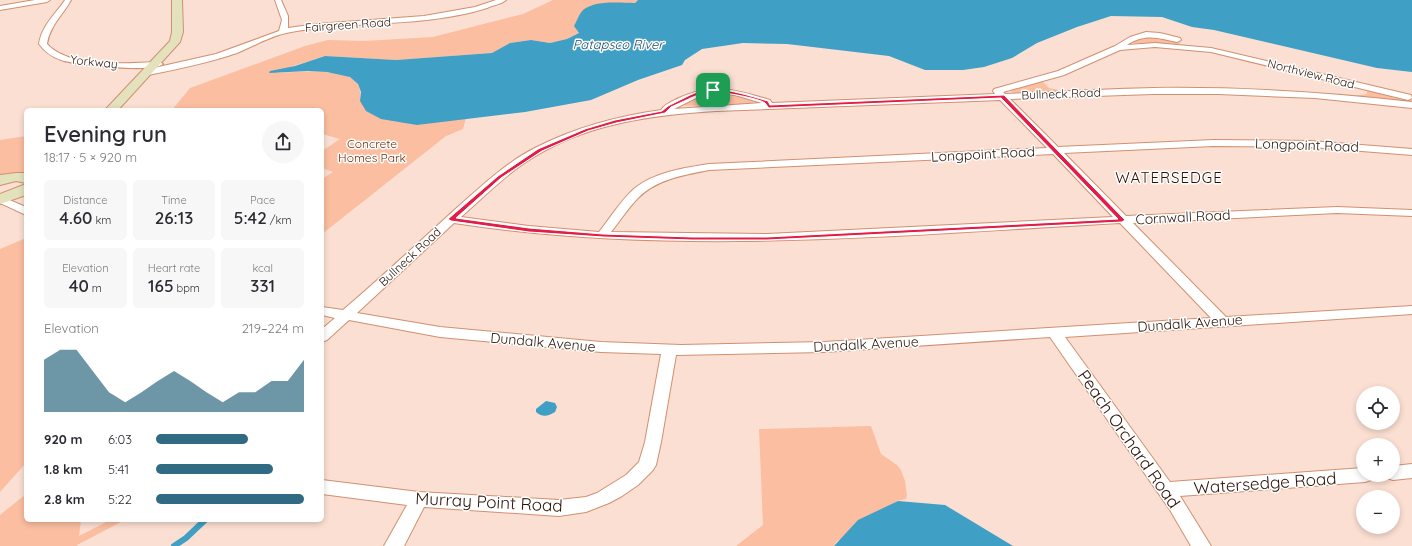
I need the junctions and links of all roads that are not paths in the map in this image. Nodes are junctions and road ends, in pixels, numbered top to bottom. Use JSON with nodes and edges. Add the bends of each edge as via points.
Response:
{"nodes":[{"id":1,"x":47,"y":0,"type":"edge"},
{"id":2,"x":68,"y":0,"type":"edge"},
{"id":3,"x":177,"y":0,"type":"edge"},
{"id":4,"x":278,"y":0,"type":"edge"},
{"id":5,"x":503,"y":0,"type":"edge"},
{"id":6,"x":0,"y":8,"type":"edge"},
{"id":7,"x":282,"y":32,"type":"junction"},
{"id":8,"x":151,"y":68,"type":"junction"},
{"id":9,"x":1002,"y":96,"type":"junction"},
{"id":10,"x":1412,"y":97,"type":"edge"},
{"id":11,"x":1412,"y":104,"type":"edge"},
{"id":12,"x":769,"y":106,"type":"junction"},
{"id":13,"x":113,"y":108,"type":"edge"},
{"id":14,"x":663,"y":112,"type":"junction"},
{"id":15,"x":1056,"y":150,"type":"junction"},
{"id":16,"x":1412,"y":152,"type":"edge"},
{"id":17,"x":24,"y":190,"type":"edge"},
{"id":18,"x":0,"y":199,"type":"edge"},
{"id":19,"x":24,"y":211,"type":"edge"},
{"id":20,"x":1412,"y":213,"type":"edge"},
{"id":21,"x":451,"y":219,"type":"junction"},
{"id":22,"x":1122,"y":220,"type":"junction"},
{"id":23,"x":603,"y":235,"type":"junction"},
{"id":24,"x":1412,"y":310,"type":"edge"},
{"id":25,"x":324,"y":311,"type":"edge"},
{"id":26,"x":346,"y":316,"type":"junction"},
{"id":27,"x":1222,"y":321,"type":"junction"},
{"id":28,"x":1054,"y":332,"type":"junction"},
{"id":29,"x":324,"y":335,"type":"edge"},
{"id":30,"x":669,"y":350,"type":"junction"},
{"id":31,"x":1412,"y":472,"type":"edge"},
{"id":32,"x":1400,"y":473,"type":"edge"},
{"id":33,"x":1356,"y":476,"type":"edge"},
{"id":34,"x":324,"y":487,"type":"edge"},
{"id":35,"x":1165,"y":490,"type":"junction"},
{"id":36,"x":419,"y":499,"type":"junction"},
{"id":37,"x":394,"y":546,"type":"edge"},
{"id":38,"x":1201,"y":546,"type":"edge"}],
"edges":[{"from":1,"to":6,"type":"street"},
{"from":2,"to":8,"type":"street","name":"Yorkway","via":[[43,38],[43,44],[49,53],[88,64]]},
{"from":3,"to":8,"type":"main road","via":[[178,36]]},
{"from":4,"to":7,"type":"street","via":[[286,20]]},
{"from":5,"to":7,"type":"street","name":"Fairgreen Road","via":[[466,12],[432,18],[329,24]]},
{"from":7,"to":8,"type":"street","name":"Fairgreen Road","via":[[240,49],[169,68]]},
{"from":8,"to":13,"type":"main road"},
{"from":9,"to":10,"type":"street","name":"Northview Road","via":[[997,91],[1061,74],[1118,48],[1155,45],[1211,50]]},
{"from":9,"to":11,"type":"street","name":"Bullneck Road","via":[[1206,91],[1300,94]]},
{"from":9,"to":12,"type":"street","name":"Bullneck Road"},
{"from":9,"to":15,"type":"street"},
{"from":12,"to":14,"type":"street","name":"Bullneck Road"},
{"from":12,"to":14,"type":"street","via":[[767,102],[729,91],[713,90],[692,96]]},
{"from":14,"to":21,"type":"street","name":"Bullneck Road","via":[[586,130],[540,150],[500,177]]},
{"from":15,"to":16,"type":"street","name":"Longpoint Road","via":[[1264,143]]},
{"from":15,"to":22,"type":"street"},
{"from":15,"to":23,"type":"street","name":"Longpoint Road","via":[[709,167],[673,175],[646,186]]},
{"from":17,"to":18,"type":"main road"},
{"from":18,"to":19,"type":"street"},
{"from":20,"to":22,"type":"street","name":"Cornwall Road","via":[[1337,210]]},
{"from":21,"to":23,"type":"street","name":"Cornwall Road","via":[[529,230]]},
{"from":21,"to":26,"type":"street","name":"Bullneck Road"},
{"from":22,"to":23,"type":"street","name":"Cornwall Road","via":[[767,238]]},
{"from":22,"to":27,"type":"street"},
{"from":24,"to":27,"type":"street","name":"Dundalk Avenue"},
{"from":25,"to":26,"type":"street","name":"Dundalk Avenue"},
{"from":26,"to":29,"type":"street"},
{"from":26,"to":30,"type":"street","name":"Dundalk Avenue","via":[[440,332],[601,347]]},
{"from":27,"to":28,"type":"street","name":"Dundalk Avenue"},
{"from":28,"to":30,"type":"street","name":"Dundalk Avenue","via":[[824,347]]},
{"from":28,"to":35,"type":"street","name":"Peach Orchard Road"},
{"from":30,"to":36,"type":"street","name":"Murray Point Road","via":[[654,442],[647,465],[616,491],[586,504],[559,508]]},
{"from":31,"to":32,"type":"street"},
{"from":33,"to":35,"type":"street","name":"Watersedge Road"},
{"from":34,"to":36,"type":"street","name":"Murray Point Road"},
{"from":35,"to":38,"type":"street","name":"Peach Orchard Road"},
{"from":36,"to":37,"type":"street"}]}
